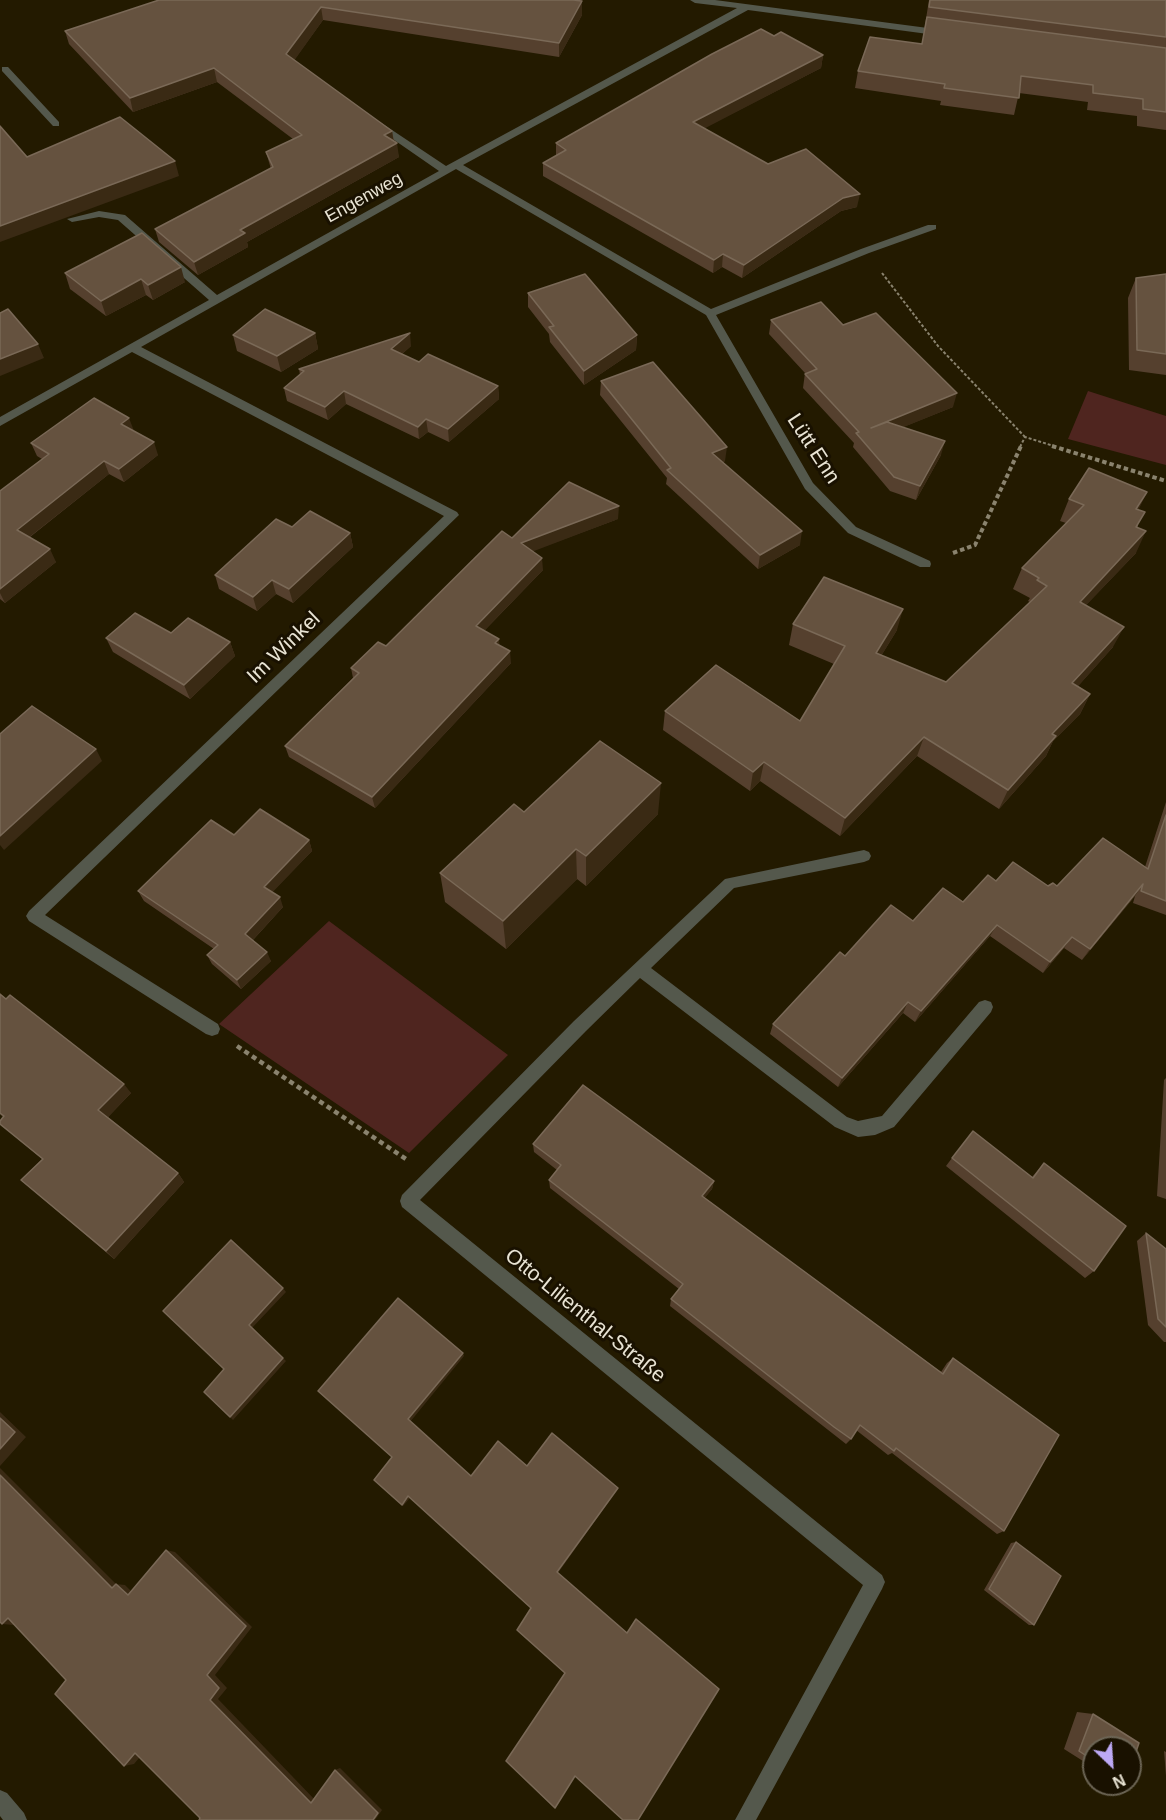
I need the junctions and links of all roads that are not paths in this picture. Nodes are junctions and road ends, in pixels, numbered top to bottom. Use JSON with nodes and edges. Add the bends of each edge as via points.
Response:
{"nodes":[{"id":1,"x":695,"y":0,"type":"edge"},
{"id":2,"x":798,"y":0,"type":"edge"},
{"id":3,"x":746,"y":7,"type":"junction"},
{"id":4,"x":797,"y":14,"type":"junction"},
{"id":5,"x":953,"y":34,"type":"edge"},
{"id":6,"x":2,"y":68,"type":"edge"},
{"id":7,"x":368,"y":117,"type":"edge"},
{"id":8,"x":56,"y":124,"type":"dead end"},
{"id":9,"x":451,"y":168,"type":"junction"},
{"id":10,"x":72,"y":219,"type":"edge"},
{"id":11,"x":932,"y":227,"type":"dead end"},
{"id":12,"x":216,"y":300,"type":"junction"},
{"id":13,"x":710,"y":313,"type":"junction"},
{"id":14,"x":131,"y":347,"type":"junction"},
{"id":15,"x":0,"y":422,"type":"edge"},
{"id":16,"x":925,"y":564,"type":"road end"},
{"id":17,"x":864,"y":856,"type":"dead end"},
{"id":18,"x":640,"y":969,"type":"junction"},
{"id":19,"x":985,"y":1007,"type":"dead end"},
{"id":20,"x":212,"y":1029,"type":"road end"},
{"id":21,"x":0,"y":1800,"type":"edge"},
{"id":22,"x":16,"y":1820,"type":"edge"},
{"id":23,"x":745,"y":1820,"type":"edge"}],
"edges":[{"from":1,"to":3,"type":"street"},
{"from":2,"to":4,"type":"street"},
{"from":3,"to":4,"type":"street"},
{"from":3,"to":9,"type":"street","name":"Engenweg"},
{"from":4,"to":5,"type":"street"},
{"from":6,"to":8,"type":"street"},
{"from":7,"to":9,"type":"street","name":"Lütt Enn"},
{"from":9,"to":12,"type":"street","name":"Engenweg"},
{"from":9,"to":13,"type":"street","name":"Lütt Enn"},
{"from":10,"to":12,"type":"street","via":[[99,214],[121,217]]},
{"from":11,"to":13,"type":"street"},
{"from":12,"to":14,"type":"street","name":"Engenweg"},
{"from":13,"to":16,"type":"street","name":"Lütt Enn","via":[[809,486],[852,530]]},
{"from":14,"to":15,"type":"street","name":"Engenweg"},
{"from":14,"to":20,"type":"street","name":"Im Winkel","via":[[453,515],[34,916]]},
{"from":17,"to":18,"type":"street","name":"Otto-Lilienthal-Straße","via":[[730,883]]},
{"from":18,"to":19,"type":"street","via":[[842,1122],[858,1129],[888,1122]]},
{"from":18,"to":23,"type":"street","name":"Otto-Lilienthal-Straße","via":[[408,1201],[874,1582]]},
{"from":21,"to":22,"type":"street"}]}
